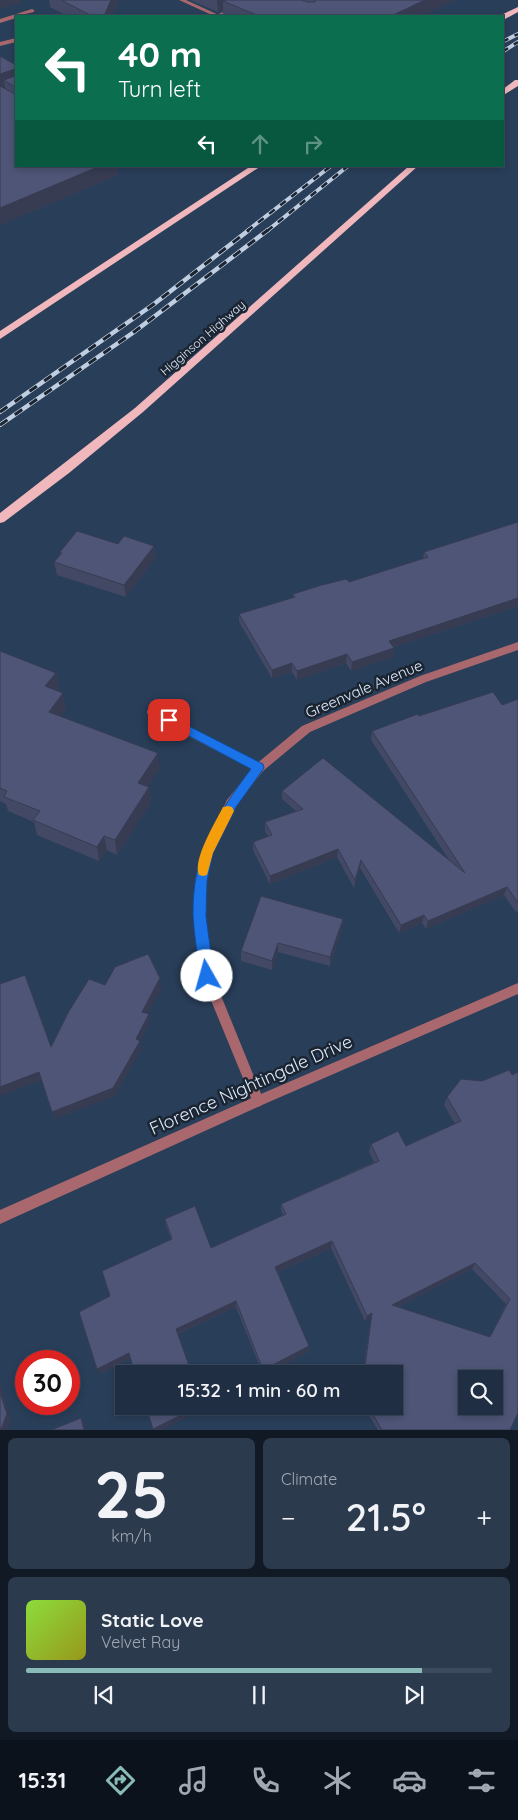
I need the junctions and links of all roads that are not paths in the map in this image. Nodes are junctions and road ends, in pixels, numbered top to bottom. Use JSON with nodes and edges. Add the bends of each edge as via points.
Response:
{"nodes":[{"id":1,"x":182,"y":0,"type":"edge"},
{"id":2,"x":518,"y":8,"type":"edge"},
{"id":3,"x":236,"y":9,"type":"edge"},
{"id":4,"x":32,"y":12,"type":"dead end"},
{"id":5,"x":21,"y":15,"type":"edge"},
{"id":6,"x":215,"y":15,"type":"edge"},
{"id":7,"x":220,"y":15,"type":"edge"},
{"id":8,"x":504,"y":16,"type":"edge"},
{"id":9,"x":15,"y":17,"type":"edge"},
{"id":10,"x":0,"y":21,"type":"edge"},
{"id":11,"x":15,"y":40,"type":"edge"},
{"id":12,"x":0,"y":44,"type":"edge"},
{"id":13,"x":518,"y":82,"type":"edge"},
{"id":14,"x":504,"y":92,"type":"edge"},
{"id":15,"x":255,"y":167,"type":"edge"},
{"id":16,"x":413,"y":167,"type":"edge"},
{"id":17,"x":0,"y":336,"type":"edge"},
{"id":18,"x":0,"y":519,"type":"edge"},
{"id":19,"x":518,"y":646,"type":"edge"},
{"id":20,"x":152,"y":712,"type":"dead end"},
{"id":21,"x":258,"y":768,"type":"junction"},
{"id":22,"x":518,"y":988,"type":"edge"},
{"id":23,"x":258,"y":1101,"type":"junction"},
{"id":24,"x":0,"y":1217,"type":"edge"}],
"edges":[{"from":1,"to":6,"type":"street"},
{"from":2,"to":8,"type":"highway"},
{"from":3,"to":7,"type":"street"},
{"from":4,"to":5,"type":"street"},
{"from":9,"to":10,"type":"street"},
{"from":11,"to":12,"type":"street"},
{"from":13,"to":14,"type":"highway"},
{"from":15,"to":17,"type":"highway"},
{"from":16,"to":18,"type":"highway","name":"Higginson Highway","via":[[146,404]]},
{"from":19,"to":21,"type":"street","name":"Greenvale Avenue","via":[[423,679],[314,726]]},
{"from":20,"to":21,"type":"street"},
{"from":21,"to":23,"type":"street","name":"Greenvale Avenue","via":[[231,804],[207,853],[201,881],[200,916],[207,976]]},
{"from":22,"to":23,"type":"street","name":"Florence Nightingale Drive"},
{"from":23,"to":24,"type":"street","name":"Florence Nightingale Drive"}]}
